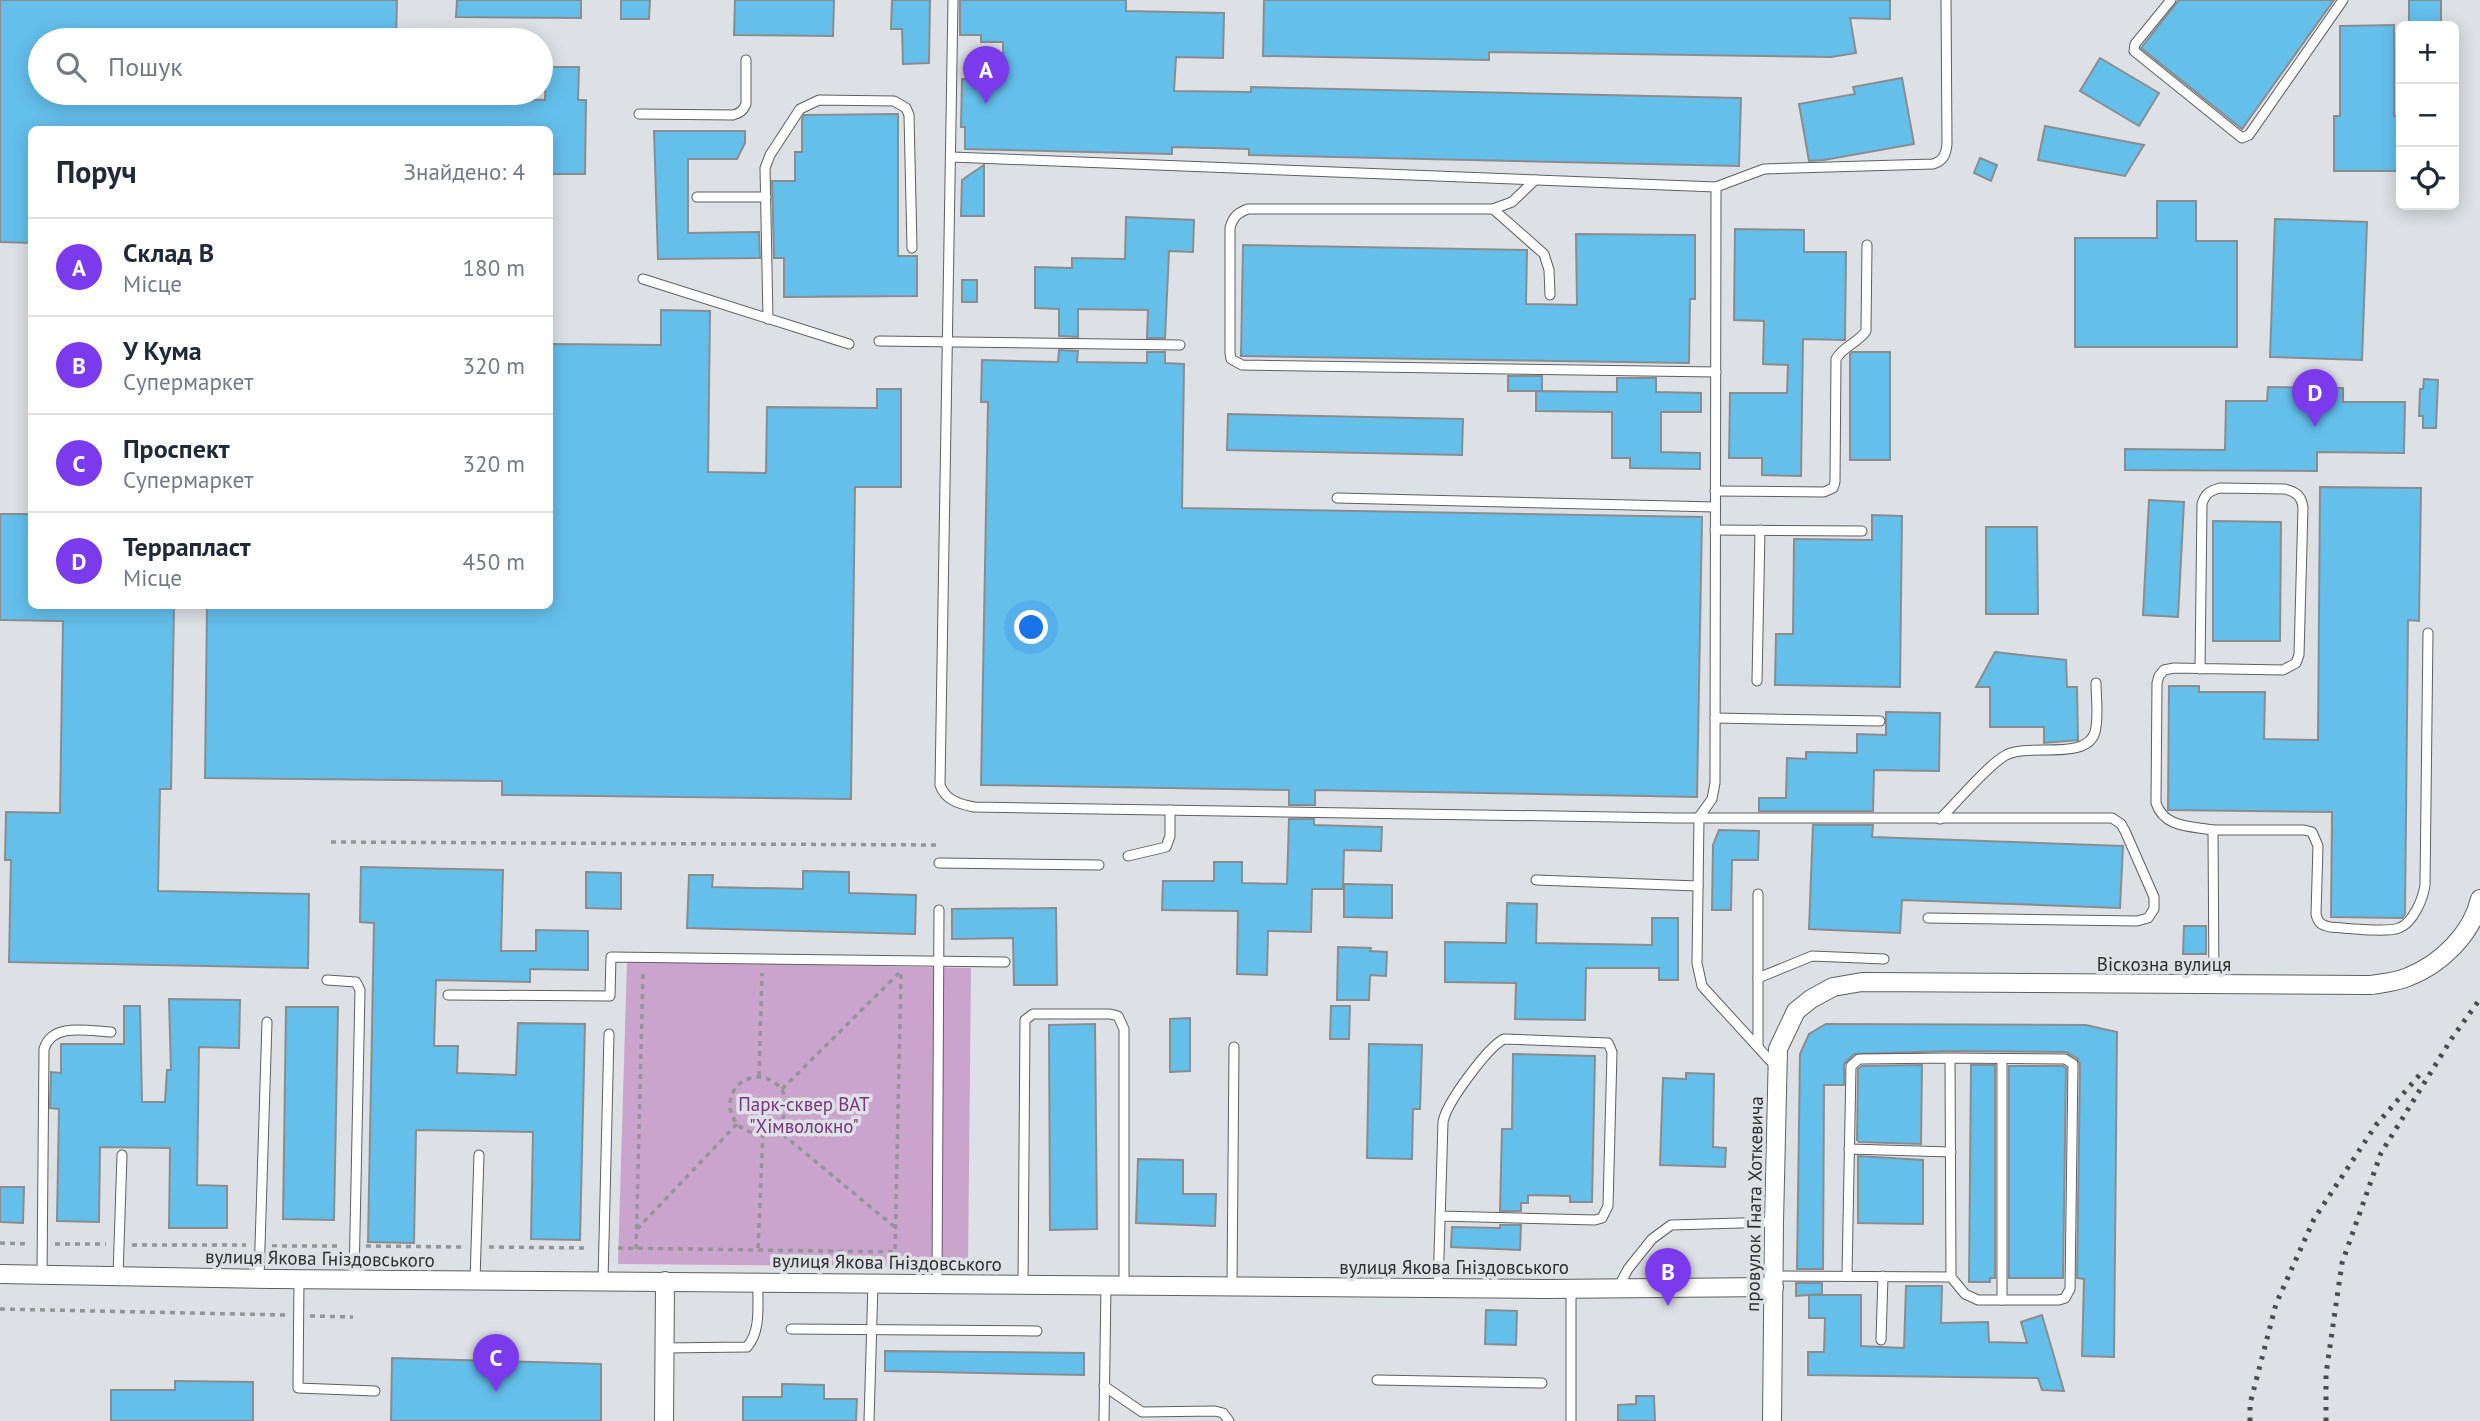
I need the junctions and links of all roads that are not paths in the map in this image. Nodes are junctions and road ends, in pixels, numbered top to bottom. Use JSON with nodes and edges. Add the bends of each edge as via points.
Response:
{"nodes":[{"id":1,"x":953,"y":0,"type":"edge"},
{"id":2,"x":1947,"y":0,"type":"edge"},
{"id":3,"x":2171,"y":0,"type":"edge"},
{"id":4,"x":2343,"y":0,"type":"edge"},
{"id":5,"x":746,"y":60,"type":"dead end"},
{"id":6,"x":639,"y":114,"type":"dead end"},
{"id":7,"x":951,"y":157,"type":"junction"},
{"id":8,"x":1535,"y":180,"type":"junction"},
{"id":9,"x":1716,"y":187,"type":"junction"},
{"id":10,"x":697,"y":197,"type":"dead end"},
{"id":11,"x":766,"y":197,"type":"junction"},
{"id":12,"x":1493,"y":209,"type":"junction"},
{"id":13,"x":1867,"y":245,"type":"dead end"},
{"id":14,"x":912,"y":248,"type":"dead end"},
{"id":15,"x":643,"y":279,"type":"dead end"},
{"id":16,"x":1550,"y":295,"type":"dead end"},
{"id":17,"x":768,"y":318,"type":"junction"},
{"id":18,"x":879,"y":341,"type":"dead end"},
{"id":19,"x":947,"y":342,"type":"junction"},
{"id":20,"x":849,"y":344,"type":"dead end"},
{"id":21,"x":1180,"y":345,"type":"dead end"},
{"id":22,"x":1716,"y":372,"type":"junction"},
{"id":23,"x":1715,"y":491,"type":"junction"},
{"id":24,"x":1337,"y":498,"type":"dead end"},
{"id":25,"x":1715,"y":507,"type":"junction"},
{"id":26,"x":1715,"y":530,"type":"junction"},
{"id":27,"x":1760,"y":530,"type":"junction"},
{"id":28,"x":1862,"y":531,"type":"dead end"},
{"id":29,"x":2428,"y":633,"type":"dead end"},
{"id":30,"x":2200,"y":669,"type":"junction"},
{"id":31,"x":1757,"y":681,"type":"dead end"},
{"id":32,"x":2096,"y":683,"type":"dead end"},
{"id":33,"x":1715,"y":718,"type":"junction"},
{"id":34,"x":1880,"y":721,"type":"dead end"},
{"id":35,"x":1170,"y":810,"type":"junction"},
{"id":36,"x":1699,"y":817,"type":"junction"},
{"id":37,"x":1940,"y":819,"type":"junction"},
{"id":38,"x":2213,"y":830,"type":"junction"},
{"id":39,"x":1128,"y":856,"type":"dead end"},
{"id":40,"x":939,"y":863,"type":"dead end"},
{"id":41,"x":1099,"y":865,"type":"dead end"},
{"id":42,"x":1536,"y":880,"type":"dead end"},
{"id":43,"x":1698,"y":886,"type":"junction"},
{"id":44,"x":1758,"y":894,"type":"dead end"},
{"id":45,"x":2480,"y":899,"type":"edge"},
{"id":46,"x":939,"y":910,"type":"dead end"},
{"id":47,"x":1928,"y":918,"type":"dead end"},
{"id":48,"x":1884,"y":959,"type":"dead end"},
{"id":49,"x":938,"y":961,"type":"junction"},
{"id":50,"x":1005,"y":962,"type":"dead end"},
{"id":51,"x":1758,"y":978,"type":"junction"},
{"id":52,"x":327,"y":980,"type":"dead end"},
{"id":53,"x":2214,"y":985,"type":"junction"},
{"id":54,"x":447,"y":995,"type":"dead end"},
{"id":55,"x":1811,"y":999,"type":"joint"},
{"id":56,"x":267,"y":1022,"type":"dead end"},
{"id":57,"x":111,"y":1032,"type":"dead end"},
{"id":58,"x":609,"y":1034,"type":"dead end"},
{"id":59,"x":1758,"y":1046,"type":"junction"},
{"id":60,"x":1234,"y":1047,"type":"dead end"},
{"id":61,"x":1950,"y":1058,"type":"junction"},
{"id":62,"x":2002,"y":1059,"type":"junction"},
{"id":63,"x":1778,"y":1069,"type":"junction"},
{"id":64,"x":1849,"y":1149,"type":"junction"},
{"id":65,"x":1951,"y":1152,"type":"junction"},
{"id":66,"x":122,"y":1155,"type":"dead end"},
{"id":67,"x":479,"y":1155,"type":"dead end"},
{"id":68,"x":1440,"y":1216,"type":"junction"},
{"id":69,"x":1774,"y":1222,"type":"junction"},
{"id":70,"x":0,"y":1274,"type":"edge"},
{"id":71,"x":42,"y":1275,"type":"junction"},
{"id":72,"x":118,"y":1276,"type":"junction"},
{"id":73,"x":1847,"y":1276,"type":"junction"},
{"id":74,"x":1883,"y":1276,"type":"junction"},
{"id":75,"x":1951,"y":1277,"type":"junction"},
{"id":76,"x":259,"y":1278,"type":"junction"},
{"id":77,"x":299,"y":1278,"type":"junction"},
{"id":78,"x":355,"y":1279,"type":"junction"},
{"id":79,"x":475,"y":1280,"type":"junction"},
{"id":80,"x":603,"y":1281,"type":"junction"},
{"id":81,"x":665,"y":1281,"type":"junction"},
{"id":82,"x":1774,"y":1281,"type":"junction"},
{"id":83,"x":758,"y":1282,"type":"junction"},
{"id":84,"x":873,"y":1283,"type":"junction"},
{"id":85,"x":937,"y":1283,"type":"junction"},
{"id":86,"x":1023,"y":1284,"type":"junction"},
{"id":87,"x":1106,"y":1285,"type":"junction"},
{"id":88,"x":1124,"y":1285,"type":"junction"},
{"id":89,"x":1232,"y":1286,"type":"junction"},
{"id":90,"x":1438,"y":1288,"type":"junction"},
{"id":91,"x":1571,"y":1289,"type":"junction"},
{"id":92,"x":1618,"y":1289,"type":"junction"},
{"id":93,"x":2002,"y":1300,"type":"junction"},
{"id":94,"x":790,"y":1329,"type":"dead end"},
{"id":95,"x":872,"y":1330,"type":"junction"},
{"id":96,"x":1037,"y":1331,"type":"dead end"},
{"id":97,"x":1881,"y":1340,"type":"dead end"},
{"id":98,"x":664,"y":1348,"type":"junction"},
{"id":99,"x":1377,"y":1380,"type":"dead end"},
{"id":100,"x":1542,"y":1382,"type":"dead end"},
{"id":101,"x":1104,"y":1386,"type":"junction"},
{"id":102,"x":375,"y":1391,"type":"dead end"},
{"id":103,"x":1142,"y":1417,"type":"edge"},
{"id":104,"x":664,"y":1421,"type":"edge"},
{"id":105,"x":869,"y":1421,"type":"edge"},
{"id":106,"x":1104,"y":1421,"type":"edge"},
{"id":107,"x":1229,"y":1421,"type":"edge"},
{"id":108,"x":1571,"y":1421,"type":"edge"},
{"id":109,"x":1772,"y":1421,"type":"edge"}],
"edges":[{"from":1,"to":7,"type":"lane"},
{"from":2,"to":9,"type":"lane","via":[[1947,144],[1940,162],[1764,169]]},
{"from":3,"to":4,"type":"lane","via":[[2134,51],[2242,138],[2249,135]]},
{"from":5,"to":6,"type":"lane","via":[[746,104],[739,114]]},
{"from":7,"to":8,"type":"lane"},
{"from":7,"to":19,"type":"lane"},
{"from":8,"to":9,"type":"lane"},
{"from":8,"to":12,"type":"lane","via":[[1512,202]]},
{"from":9,"to":22,"type":"lane"},
{"from":10,"to":11,"type":"lane"},
{"from":11,"to":14,"type":"lane","via":[[767,162],[805,105],[819,100],[901,103],[909,115]]},
{"from":11,"to":17,"type":"lane"},
{"from":12,"to":16,"type":"lane","via":[[1544,254]]},
{"from":12,"to":22,"type":"lane","via":[[1248,209],[1237,213],[1230,228],[1231,359],[1242,365]]},
{"from":13,"to":23,"type":"lane","via":[[1866,331],[1836,359],[1833,488],[1824,492]]},
{"from":15,"to":17,"type":"lane"},
{"from":17,"to":20,"type":"lane"},
{"from":18,"to":19,"type":"lane"},
{"from":19,"to":21,"type":"lane"},
{"from":19,"to":35,"type":"lane","via":[[942,790],[952,800],[974,807]]},
{"from":22,"to":23,"type":"lane"},
{"from":23,"to":25,"type":"lane"},
{"from":24,"to":25,"type":"lane"},
{"from":25,"to":26,"type":"lane"},
{"from":26,"to":27,"type":"lane"},
{"from":26,"to":33,"type":"lane"},
{"from":27,"to":28,"type":"lane"},
{"from":27,"to":31,"type":"lane"},
{"from":29,"to":38,"type":"lane","via":[[2425,885],[2422,899],[2404,925],[2392,929],[2330,928],[2318,921],[2318,846],[2312,832]]},
{"from":30,"to":30,"type":"lane","via":[[2283,670],[2296,663],[2304,507],[2295,492],[2220,488],[2205,496]]},
{"from":30,"to":38,"type":"lane","via":[[2174,668],[2159,676],[2156,803],[2165,819],[2174,824]]},
{"from":32,"to":37,"type":"lane","via":[[2096,729],[2087,745],[2006,756]]},
{"from":33,"to":34,"type":"lane"},
{"from":33,"to":36,"type":"lane","via":[[1714,791]]},
{"from":35,"to":36,"type":"lane"},
{"from":35,"to":39,"type":"lane","via":[[1166,847]]},
{"from":36,"to":37,"type":"lane"},
{"from":36,"to":43,"type":"lane"},
{"from":37,"to":47,"type":"lane","via":[[2112,818],[2125,831],[2154,897],[2154,909],[2148,918],[2137,921]]},
{"from":38,"to":53,"type":"lane"},
{"from":40,"to":41,"type":"lane"},
{"from":42,"to":43,"type":"lane"},
{"from":43,"to":59,"type":"lane","via":[[1697,963],[1702,986]]},
{"from":44,"to":51,"type":"lane"},
{"from":45,"to":53,"type":"street","name":"Віскозна вулиця","via":[[2466,931],[2441,958],[2408,978],[2371,985]]},
{"from":46,"to":49,"type":"lane"},
{"from":48,"to":51,"type":"lane","via":[[1812,956]]},
{"from":49,"to":50,"type":"lane"},
{"from":49,"to":54,"type":"lane","via":[[611,957],[610,996]]},
{"from":49,"to":85,"type":"lane"},
{"from":51,"to":59,"type":"lane"},
{"from":52,"to":78,"type":"lane","via":[[356,982],[360,990]]},
{"from":53,"to":55,"type":"street","name":"Віскозна вулиця","via":[[1862,982],[1833,987]]},
{"from":55,"to":63,"type":"street","name":"провулок Гната Хоткевича","via":[[1796,1011],[1785,1032]]},
{"from":56,"to":76,"type":"lane"},
{"from":57,"to":71,"type":"lane","via":[[60,1031],[47,1040],[44,1049]]},
{"from":58,"to":80,"type":"lane"},
{"from":59,"to":63,"type":"lane"},
{"from":60,"to":89,"type":"lane"},
{"from":61,"to":62,"type":"lane"},
{"from":61,"to":64,"type":"lane","via":[[1854,1061]]},
{"from":61,"to":65,"type":"lane"},
{"from":62,"to":93,"type":"lane"},
{"from":62,"to":93,"type":"lane","via":[[2065,1059],[2075,1069],[2070,1289],[2059,1300]]},
{"from":63,"to":69,"type":"street","name":"провулок Гната Хоткевича"},
{"from":64,"to":65,"type":"lane"},
{"from":64,"to":73,"type":"lane"},
{"from":65,"to":75,"type":"lane"},
{"from":66,"to":72,"type":"lane"},
{"from":67,"to":79,"type":"lane"},
{"from":68,"to":68,"type":"lane","via":[[1444,1116],[1450,1101],[1492,1048],[1512,1038],[1608,1043],[1612,1052],[1608,1206],[1602,1218]]},
{"from":68,"to":90,"type":"lane"},
{"from":69,"to":82,"type":"street","name":"провулок Гната Хоткевича"},
{"from":69,"to":92,"type":"lane","via":[[1671,1225],[1652,1239]]},
{"from":70,"to":71,"type":"street","name":"вулиця Якова Гніздовського"},
{"from":71,"to":72,"type":"street","name":"вулиця Якова Гніздовського"},
{"from":72,"to":76,"type":"street","name":"вулиця Якова Гніздовського"},
{"from":73,"to":74,"type":"lane"},
{"from":73,"to":82,"type":"lane"},
{"from":74,"to":75,"type":"lane"},
{"from":74,"to":97,"type":"lane"},
{"from":75,"to":93,"type":"lane","via":[[1971,1298]]},
{"from":76,"to":77,"type":"street","name":"вулиця Якова Гніздовського"},
{"from":77,"to":78,"type":"street","name":"вулиця Якова Гніздовського"},
{"from":77,"to":102,"type":"lane","via":[[298,1388]]},
{"from":78,"to":79,"type":"street","name":"вулиця Якова Гніздовського"},
{"from":79,"to":80,"type":"street","name":"вулиця Якова Гніздовського"},
{"from":80,"to":81,"type":"street","name":"вулиця Якова Гніздовського"},
{"from":81,"to":83,"type":"street","name":"вулиця Якова Гніздовського"},
{"from":81,"to":98,"type":"street"},
{"from":82,"to":92,"type":"street","name":"вулиця Якова Гніздовського"},
{"from":82,"to":109,"type":"street","name":"провулок Гната Хоткевича"},
{"from":83,"to":84,"type":"street","name":"вулиця Якова Гніздовського"},
{"from":83,"to":98,"type":"lane","via":[[757,1329],[747,1347]]},
{"from":84,"to":85,"type":"street","name":"вулиця Якова Гніздовського"},
{"from":84,"to":95,"type":"lane"},
{"from":85,"to":86,"type":"street","name":"вулиця Якова Гніздовського"},
{"from":86,"to":87,"type":"street","name":"вулиця Якова Гніздовського"},
{"from":86,"to":88,"type":"lane","via":[[1025,1020],[1033,1014],[1110,1014],[1118,1016],[1124,1028]]},
{"from":87,"to":88,"type":"street","name":"вулиця Якова Гніздовського"},
{"from":87,"to":101,"type":"lane"},
{"from":88,"to":89,"type":"street","name":"вулиця Якова Гніздовського"},
{"from":89,"to":90,"type":"street","name":"вулиця Якова Гніздовського"},
{"from":90,"to":91,"type":"street","name":"вулиця Якова Гніздовського"},
{"from":91,"to":92,"type":"street","name":"вулиця Якова Гніздовського"},
{"from":91,"to":108,"type":"lane"},
{"from":94,"to":95,"type":"lane"},
{"from":95,"to":96,"type":"lane"},
{"from":95,"to":105,"type":"lane"},
{"from":98,"to":104,"type":"street"},
{"from":99,"to":100,"type":"lane"},
{"from":101,"to":103,"type":"lane"},
{"from":101,"to":106,"type":"lane"},
{"from":103,"to":107,"type":"lane","via":[[1215,1411]]}]}
